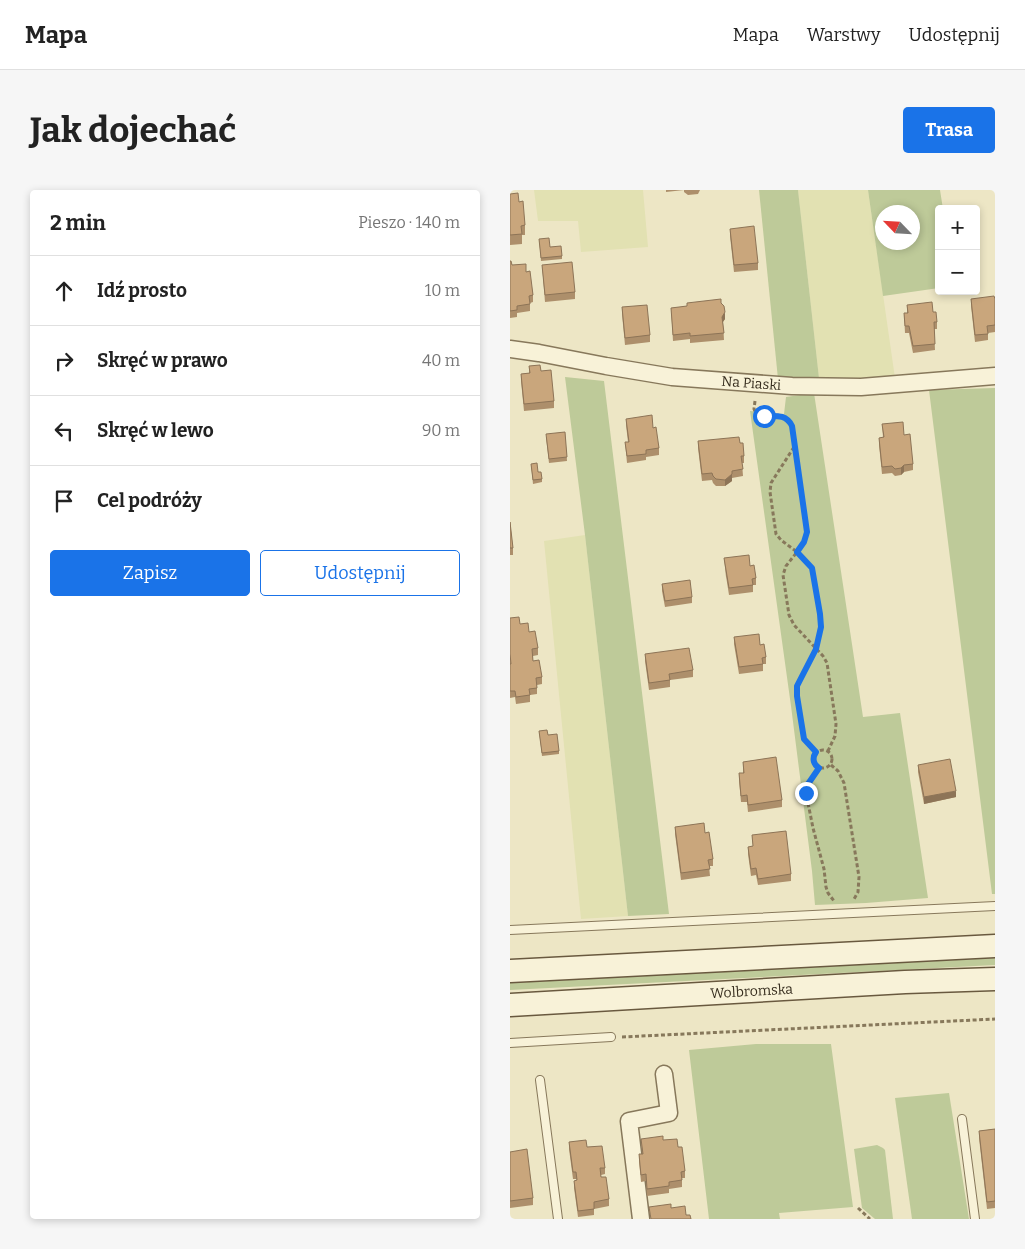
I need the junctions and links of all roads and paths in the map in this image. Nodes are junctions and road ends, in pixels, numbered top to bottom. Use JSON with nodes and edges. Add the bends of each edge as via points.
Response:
{"nodes":[{"id":1,"x":510,"y":349,"type":"edge"},
{"id":2,"x":995,"y":376,"type":"edge"},
{"id":3,"x":756,"y":383,"type":"junction"},
{"id":4,"x":795,"y":446,"type":"junction"},
{"id":5,"x":797,"y":552,"type":"junction"},
{"id":6,"x":816,"y":649,"type":"junction"},
{"id":7,"x":828,"y":751,"type":"junction"},
{"id":8,"x":816,"y":752,"type":"junction"},
{"id":9,"x":831,"y":765,"type":"junction"},
{"id":10,"x":819,"y":768,"type":"junction"},
{"id":11,"x":851,"y":902,"type":"dead end"},
{"id":12,"x":836,"y":903,"type":"dead end"},
{"id":13,"x":995,"y":906,"type":"edge"},
{"id":14,"x":510,"y":930,"type":"edge"},
{"id":15,"x":995,"y":946,"type":"edge"},
{"id":16,"x":510,"y":971,"type":"edge"},
{"id":17,"x":995,"y":979,"type":"edge"},
{"id":18,"x":510,"y":1005,"type":"edge"},
{"id":19,"x":995,"y":1019,"type":"edge"},
{"id":20,"x":611,"y":1037,"type":"joint"},
{"id":21,"x":510,"y":1043,"type":"edge"},
{"id":22,"x":664,"y":1074,"type":"dead end"},
{"id":23,"x":540,"y":1080,"type":"dead end"},
{"id":24,"x":962,"y":1119,"type":"dead end"},
{"id":25,"x":858,"y":1208,"type":"dead end"},
{"id":26,"x":558,"y":1219,"type":"edge"},
{"id":27,"x":640,"y":1219,"type":"edge"},
{"id":28,"x":870,"y":1219,"type":"edge"},
{"id":29,"x":974,"y":1219,"type":"edge"}],
"edges":[{"from":1,"to":3,"type":"street","name":"Na Piaski","via":[[672,377]]},
{"from":2,"to":3,"type":"street","name":"Na Piaski","via":[[861,387]]},
{"from":3,"to":4,"type":"path","via":[[756,414],[782,416],[789,420]]},
{"from":4,"to":5,"type":"path","via":[[807,532]]},
{"from":4,"to":5,"type":"path","via":[[771,483],[770,492],[776,534]]},
{"from":5,"to":6,"type":"path","via":[[814,574],[821,627]]},
{"from":5,"to":6,"type":"path","via":[[786,566],[784,575],[789,615]]},
{"from":6,"to":7,"type":"path","via":[[827,663],[836,724]]},
{"from":6,"to":8,"type":"path","via":[[797,686],[804,739]]},
{"from":7,"to":8,"type":"path"},
{"from":7,"to":9,"type":"path"},
{"from":8,"to":10,"type":"path","via":[[814,761]]},
{"from":9,"to":10,"type":"path"},
{"from":9,"to":11,"type":"path","via":[[844,783],[859,877],[858,892]]},
{"from":10,"to":12,"type":"path","via":[[806,793],[826,887]]},
{"from":13,"to":14,"type":"lane"},
{"from":15,"to":16,"type":"main road"},
{"from":17,"to":18,"type":"main road","name":"Wolbromska"},
{"from":19,"to":20,"type":"path"},
{"from":20,"to":21,"type":"lane"},
{"from":22,"to":27,"type":"street","via":[[669,1113],[629,1121]]},
{"from":23,"to":26,"type":"lane"},
{"from":24,"to":29,"type":"lane"},
{"from":25,"to":28,"type":"path"}]}
